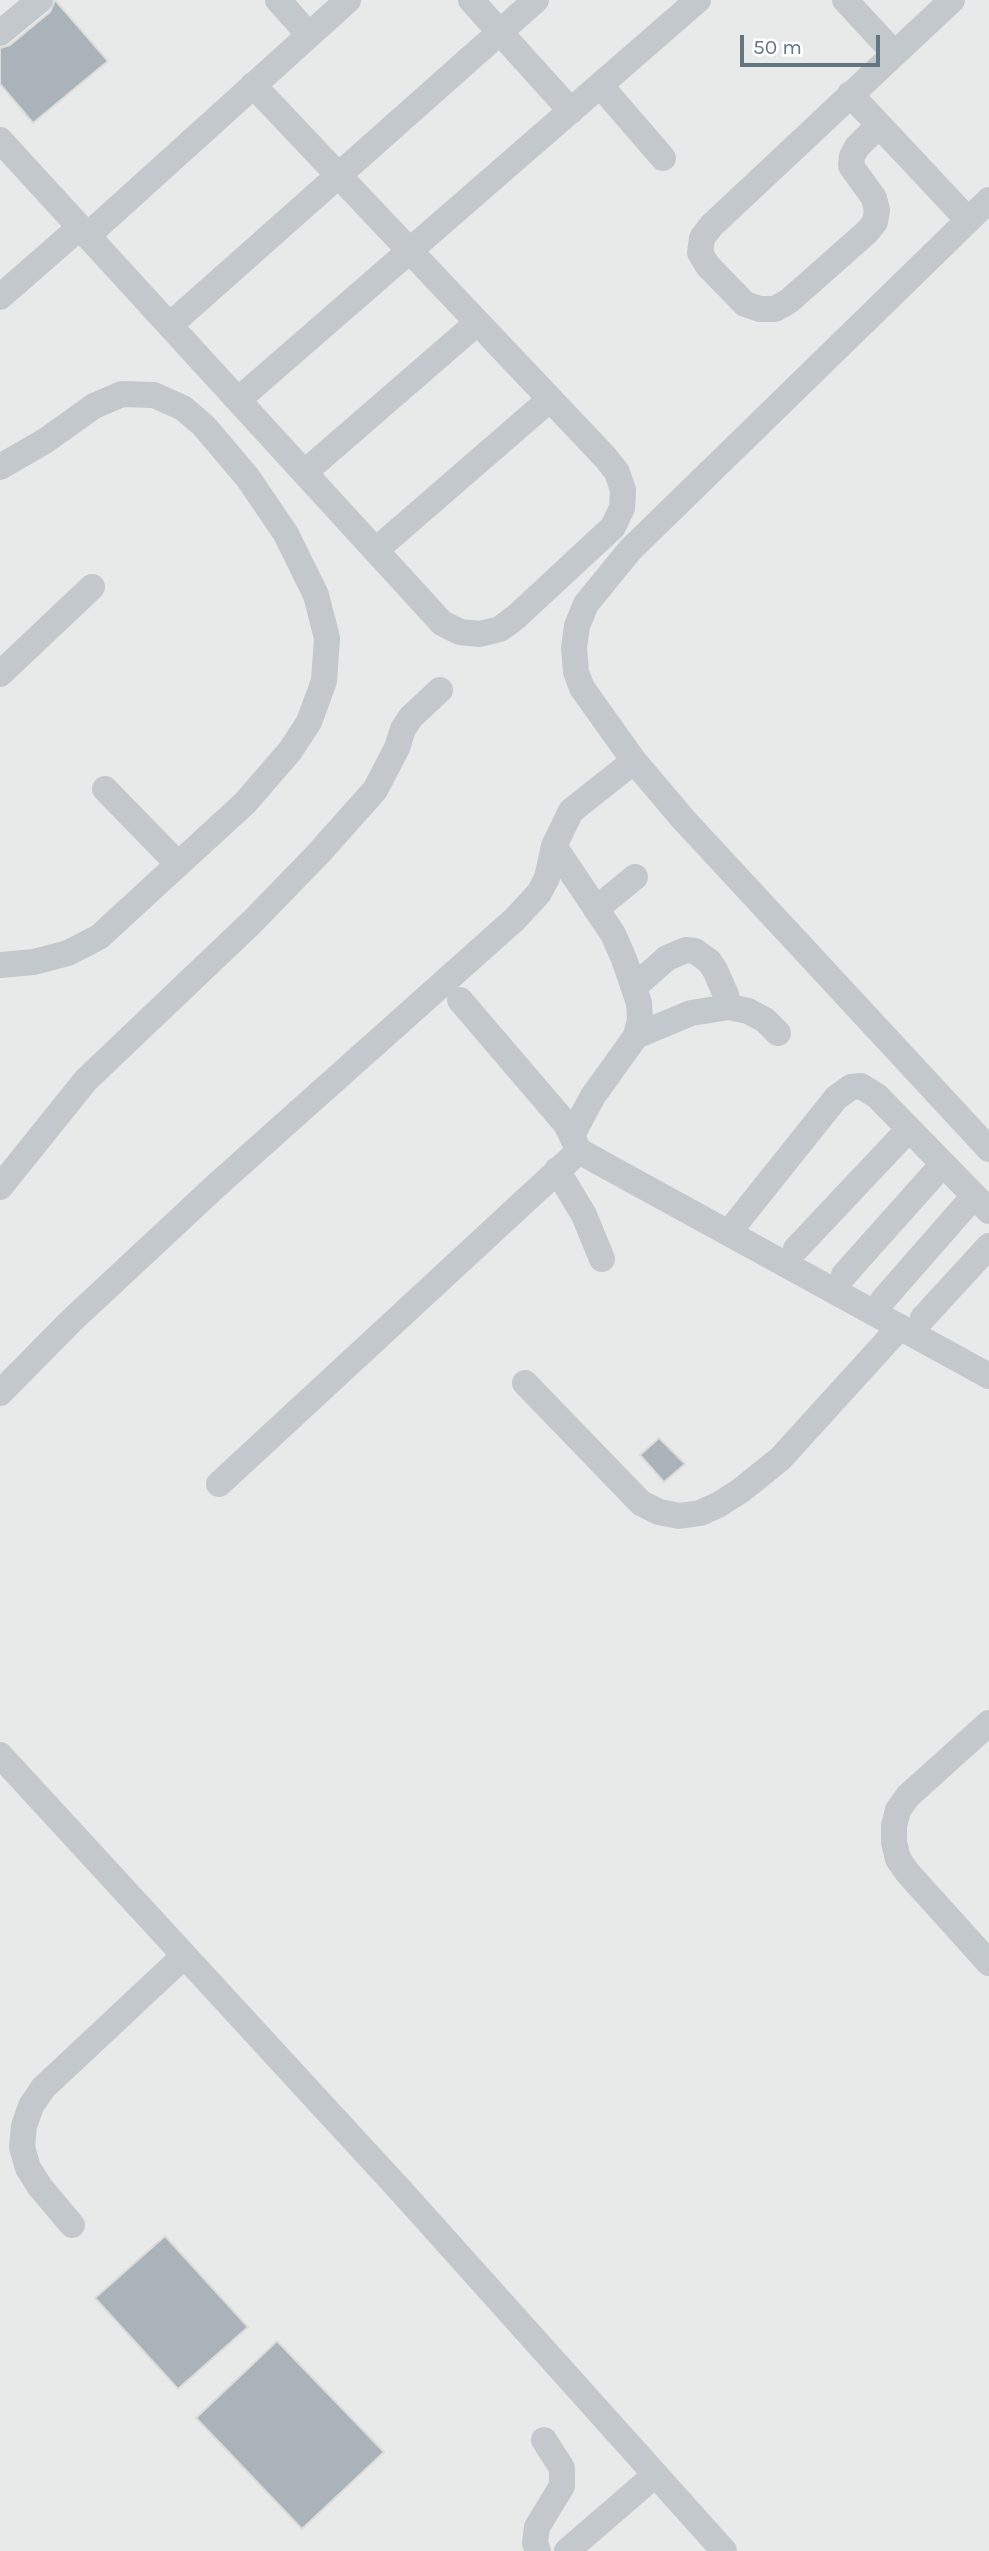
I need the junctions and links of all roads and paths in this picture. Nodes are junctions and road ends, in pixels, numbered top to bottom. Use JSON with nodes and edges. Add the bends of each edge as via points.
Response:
{"nodes":[{"id":1,"x":40,"y":0,"type":"edge"},
{"id":2,"x":278,"y":0,"type":"edge"},
{"id":3,"x":348,"y":0,"type":"edge"},
{"id":4,"x":471,"y":0,"type":"edge"},
{"id":5,"x":536,"y":0,"type":"edge"},
{"id":6,"x":698,"y":0,"type":"edge"},
{"id":7,"x":845,"y":0,"type":"edge"},
{"id":8,"x":952,"y":0,"type":"edge"},
{"id":9,"x":500,"y":32,"type":"junction"},
{"id":10,"x":0,"y":33,"type":"edge"},
{"id":11,"x":309,"y":35,"type":"junction"},
{"id":12,"x":894,"y":53,"type":"junction"},
{"id":13,"x":253,"y":85,"type":"junction"},
{"id":14,"x":600,"y":85,"type":"junction"},
{"id":15,"x":850,"y":94,"type":"junction"},
{"id":16,"x":570,"y":111,"type":"junction"},
{"id":17,"x":879,"y":125,"type":"junction"},
{"id":18,"x":0,"y":140,"type":"edge"},
{"id":19,"x":663,"y":158,"type":"dead end"},
{"id":20,"x":339,"y":175,"type":"junction"},
{"id":21,"x":989,"y":200,"type":"edge"},
{"id":22,"x":968,"y":220,"type":"junction"},
{"id":23,"x":83,"y":232,"type":"junction"},
{"id":24,"x":409,"y":251,"type":"junction"},
{"id":25,"x":0,"y":296,"type":"edge"},
{"id":26,"x":477,"y":323,"type":"junction"},
{"id":27,"x":170,"y":325,"type":"junction"},
{"id":28,"x":238,"y":400,"type":"junction"},
{"id":29,"x":549,"y":400,"type":"junction"},
{"id":30,"x":0,"y":467,"type":"edge"},
{"id":31,"x":305,"y":472,"type":"junction"},
{"id":32,"x":376,"y":550,"type":"junction"},
{"id":33,"x":92,"y":587,"type":"dead end"},
{"id":34,"x":0,"y":674,"type":"edge"},
{"id":35,"x":440,"y":690,"type":"dead end"},
{"id":36,"x":634,"y":761,"type":"junction"},
{"id":37,"x":104,"y":789,"type":"dead end"},
{"id":38,"x":555,"y":846,"type":"junction"},
{"id":39,"x":178,"y":864,"type":"junction"},
{"id":40,"x":635,"y":877,"type":"dead end"},
{"id":41,"x":596,"y":909,"type":"junction"},
{"id":42,"x":0,"y":965,"type":"edge"},
{"id":43,"x":634,"y":987,"type":"junction"},
{"id":44,"x":460,"y":1000,"type":"dead end"},
{"id":45,"x":729,"y":1007,"type":"junction"},
{"id":46,"x":778,"y":1033,"type":"dead end"},
{"id":47,"x":636,"y":1037,"type":"junction"},
{"id":48,"x":909,"y":1129,"type":"junction"},
{"id":49,"x":575,"y":1143,"type":"junction"},
{"id":50,"x":989,"y":1149,"type":"edge"},
{"id":51,"x":943,"y":1164,"type":"junction"},
{"id":52,"x":557,"y":1170,"type":"junction"},
{"id":53,"x":0,"y":1187,"type":"edge"},
{"id":54,"x":981,"y":1203,"type":"edge"},
{"id":55,"x":729,"y":1232,"type":"junction"},
{"id":56,"x":989,"y":1246,"type":"edge"},
{"id":57,"x":796,"y":1249,"type":"dead end"},
{"id":58,"x":602,"y":1259,"type":"dead end"},
{"id":59,"x":844,"y":1275,"type":"dead end"},
{"id":60,"x":883,"y":1300,"type":"dead end"},
{"id":61,"x":912,"y":1322,"type":"junction"},
{"id":62,"x":989,"y":1376,"type":"edge"},
{"id":63,"x":525,"y":1382,"type":"dead end"},
{"id":64,"x":0,"y":1393,"type":"edge"},
{"id":65,"x":219,"y":1484,"type":"dead end"},
{"id":66,"x":989,"y":1723,"type":"edge"},
{"id":67,"x":0,"y":1755,"type":"edge"},
{"id":68,"x":184,"y":1956,"type":"junction"},
{"id":69,"x":989,"y":1963,"type":"edge"},
{"id":70,"x":72,"y":2225,"type":"dead end"},
{"id":71,"x":544,"y":2440,"type":"dead end"},
{"id":72,"x":656,"y":2475,"type":"junction"},
{"id":73,"x":538,"y":2551,"type":"edge"},
{"id":74,"x":567,"y":2551,"type":"edge"},
{"id":75,"x":724,"y":2551,"type":"edge"}],
"edges":[{"from":1,"to":10,"type":"lane"},
{"from":2,"to":11,"type":"lane"},
{"from":3,"to":11,"type":"lane"},
{"from":4,"to":9,"type":"lane"},
{"from":5,"to":9,"type":"lane"},
{"from":6,"to":14,"type":"lane"},
{"from":7,"to":12,"type":"lane"},
{"from":8,"to":12,"type":"lane"},
{"from":9,"to":16,"type":"lane"},
{"from":9,"to":20,"type":"lane"},
{"from":11,"to":13,"type":"lane"},
{"from":12,"to":15,"type":"lane"},
{"from":13,"to":20,"type":"lane"},
{"from":13,"to":23,"type":"lane"},
{"from":14,"to":16,"type":"lane"},
{"from":14,"to":19,"type":"lane"},
{"from":15,"to":17,"type":"lane"},
{"from":15,"to":17,"type":"lane","via":[[702,238],[701,253],[708,266],[745,304],[775,309],[789,301],[875,222],[874,198],[851,166],[858,147]]},
{"from":16,"to":24,"type":"lane"},
{"from":17,"to":22,"type":"lane"},
{"from":18,"to":23,"type":"lane"},
{"from":20,"to":24,"type":"lane"},
{"from":20,"to":27,"type":"lane"},
{"from":21,"to":22,"type":"lane"},
{"from":22,"to":36,"type":"lane","via":[[630,550],[586,604],[577,626],[576,673],[594,707]]},
{"from":23,"to":25,"type":"lane"},
{"from":23,"to":27,"type":"lane"},
{"from":24,"to":26,"type":"lane"},
{"from":24,"to":28,"type":"lane"},
{"from":26,"to":29,"type":"lane"},
{"from":26,"to":31,"type":"lane"},
{"from":27,"to":28,"type":"lane"},
{"from":28,"to":31,"type":"lane"},
{"from":29,"to":32,"type":"lane"},
{"from":29,"to":32,"type":"lane","via":[[617,472],[622,508],[613,527],[516,617],[500,629],[460,632],[442,623]]},
{"from":30,"to":39,"type":"lane","via":[[94,406],[122,394],[154,395],[183,408],[204,426],[248,478],[286,534],[316,595],[327,638],[324,681],[309,722],[253,795]]},
{"from":31,"to":32,"type":"lane"},
{"from":33,"to":34,"type":"lane"},
{"from":35,"to":53,"type":"lane","via":[[411,717],[374,790],[318,855],[86,1080]]},
{"from":36,"to":38,"type":"lane","via":[[570,811]]},
{"from":36,"to":50,"type":"lane"},
{"from":37,"to":39,"type":"lane"},
{"from":38,"to":41,"type":"lane"},
{"from":38,"to":64,"type":"lane","via":[[539,893],[515,919],[218,1184]]},
{"from":39,"to":42,"type":"lane","via":[[99,937],[68,953]]},
{"from":40,"to":41,"type":"lane"},
{"from":41,"to":43,"type":"lane","via":[[613,934]]},
{"from":43,"to":45,"type":"lane","via":[[667,958],[695,951],[715,970]]},
{"from":43,"to":47,"type":"lane","via":[[639,1011]]},
{"from":44,"to":49,"type":"lane","via":[[566,1124]]},
{"from":45,"to":46,"type":"lane","via":[[765,1020]]},
{"from":45,"to":47,"type":"lane","via":[[691,1013]]},
{"from":47,"to":49,"type":"lane","via":[[593,1096]]},
{"from":48,"to":51,"type":"lane"},
{"from":48,"to":55,"type":"lane","via":[[869,1089],[861,1086],[843,1091]]},
{"from":48,"to":57,"type":"lane"},
{"from":49,"to":52,"type":"lane"},
{"from":49,"to":55,"type":"lane"},
{"from":51,"to":54,"type":"lane"},
{"from":51,"to":59,"type":"lane"},
{"from":52,"to":58,"type":"lane","via":[[584,1215]]},
{"from":52,"to":65,"type":"lane"},
{"from":54,"to":60,"type":"lane"},
{"from":55,"to":61,"type":"lane"},
{"from":56,"to":61,"type":"lane"},
{"from":61,"to":62,"type":"lane"},
{"from":61,"to":63,"type":"lane","via":[[780,1459],[740,1491],[700,1513],[679,1516],[641,1503]]},
{"from":66,"to":69,"type":"lane","via":[[908,1796],[898,1810],[894,1842],[907,1872]]},
{"from":67,"to":68,"type":"lane"},
{"from":68,"to":70,"type":"lane","via":[[43,2088],[31,2106],[22,2147],[28,2168]]},
{"from":68,"to":72,"type":"lane"},
{"from":71,"to":73,"type":"lane","via":[[562,2468],[562,2486],[537,2527]]},
{"from":72,"to":74,"type":"lane"},
{"from":72,"to":75,"type":"lane"}]}
